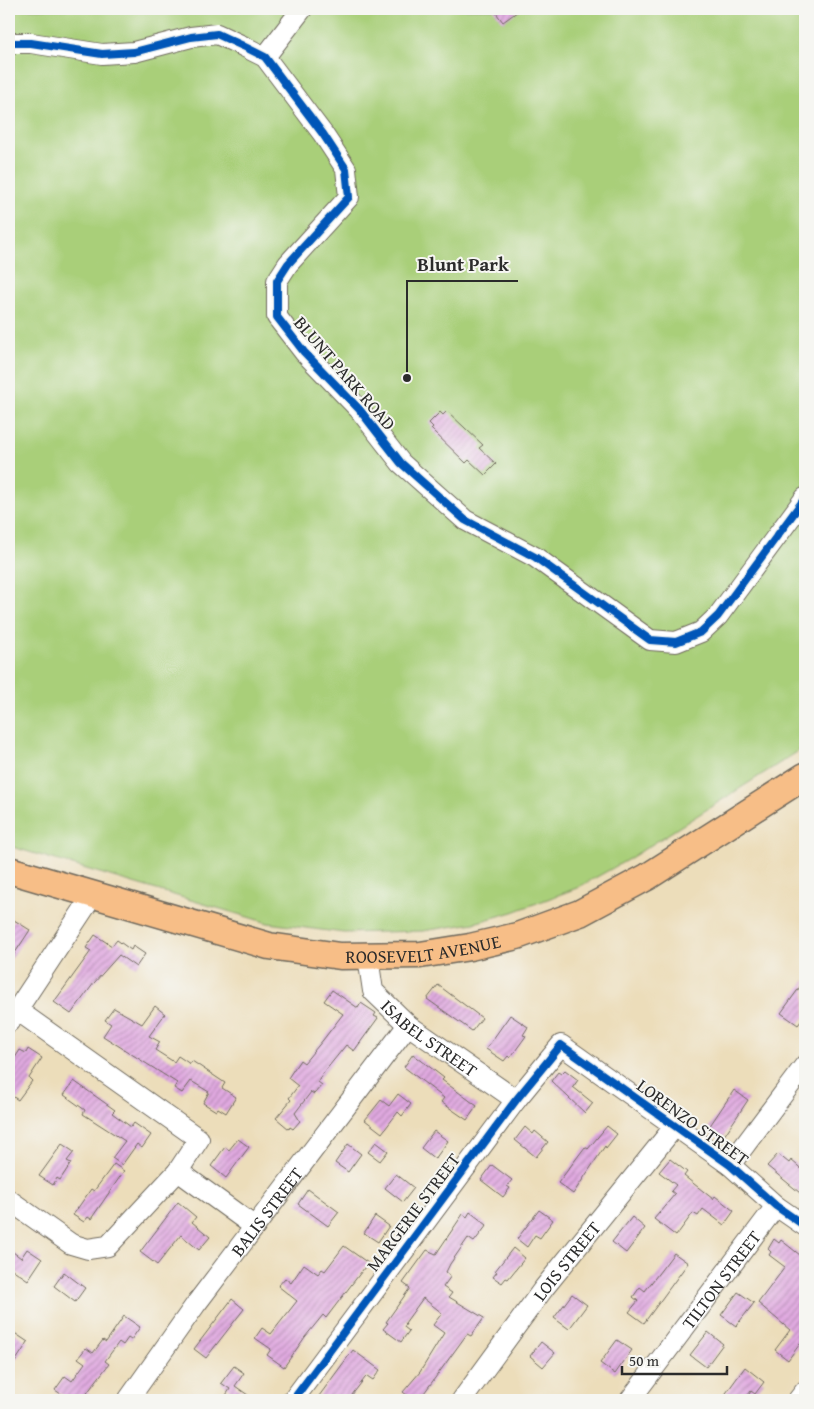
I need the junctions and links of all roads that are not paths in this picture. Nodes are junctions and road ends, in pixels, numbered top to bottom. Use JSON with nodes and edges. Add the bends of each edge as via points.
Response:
{"nodes":[{"id":1,"x":302,"y":9,"type":"edge"},
{"id":2,"x":9,"y":42,"type":"edge"},
{"id":3,"x":265,"y":57,"type":"junction"},
{"id":4,"x":805,"y":498,"type":"edge"},
{"id":5,"x":805,"y":776,"type":"edge"},
{"id":6,"x":9,"y":870,"type":"edge"},
{"id":7,"x":93,"y":895,"type":"junction"},
{"id":8,"x":368,"y":957,"type":"junction"},
{"id":9,"x":13,"y":1016,"type":"edge"},
{"id":10,"x":408,"y":1025,"type":"junction"},
{"id":11,"x":561,"y":1045,"type":"joint"},
{"id":12,"x":805,"y":1066,"type":"edge"},
{"id":13,"x":516,"y":1100,"type":"junction"},
{"id":14,"x":675,"y":1126,"type":"junction"},
{"id":15,"x":730,"y":1165,"type":"junction"},
{"id":16,"x":178,"y":1171,"type":"junction"},
{"id":17,"x":9,"y":1200,"type":"edge"},
{"id":18,"x":776,"y":1206,"type":"junction"},
{"id":19,"x":805,"y":1226,"type":"edge"},
{"id":20,"x":255,"y":1227,"type":"junction"},
{"id":21,"x":805,"y":1391,"type":"edge"},
{"id":22,"x":128,"y":1400,"type":"edge"},
{"id":23,"x":293,"y":1400,"type":"edge"},
{"id":24,"x":462,"y":1400,"type":"edge"},
{"id":25,"x":630,"y":1400,"type":"edge"},
{"id":26,"x":798,"y":1400,"type":"edge"}],
"edges":[{"from":1,"to":3,"type":"street"},
{"from":2,"to":3,"type":"street","name":"BLUNT PARK ROAD","via":[[102,54],[134,52],[191,37],[217,34]]},
{"from":3,"to":4,"type":"street","name":"BLUNT PARK ROAD","via":[[346,169],[349,197],[288,264],[277,282],[277,317],[304,352],[359,409],[401,463],[465,520],[536,557],[650,640],[676,642],[701,632],[718,616]]},
{"from":5,"to":8,"type":"main road","name":"ROOSEVELT AVENUE","via":[[647,877],[560,922],[470,947],[420,955]]},
{"from":6,"to":7,"type":"main road","name":"ROOSEVELT AVENUE"},
{"from":7,"to":8,"type":"main road","name":"ROOSEVELT AVENUE","via":[[262,945],[313,954]]},
{"from":7,"to":9,"type":"street"},
{"from":8,"to":10,"type":"street","name":"ISABEL STREET","via":[[373,991]]},
{"from":9,"to":16,"type":"street","via":[[199,1139]]},
{"from":10,"to":13,"type":"street","name":"ISABEL STREET"},
{"from":10,"to":20,"type":"street","name":"BALIS STREET"},
{"from":11,"to":13,"type":"street","name":"MARGERIE STREET"},
{"from":11,"to":14,"type":"street","name":"LORENZO STREET"},
{"from":12,"to":15,"type":"street"},
{"from":13,"to":23,"type":"street","name":"MARGERIE STREET"},
{"from":14,"to":15,"type":"street","name":"LORENZO STREET"},
{"from":14,"to":24,"type":"street","name":"LOIS STREET","via":[[544,1288]]},
{"from":15,"to":18,"type":"street","name":"LORENZO STREET"},
{"from":16,"to":17,"type":"street","via":[[108,1246],[88,1249],[71,1244]]},
{"from":16,"to":20,"type":"street"},
{"from":18,"to":19,"type":"street","name":"LORENZO STREET"},
{"from":18,"to":25,"type":"street","name":"TILTON STREET"},
{"from":20,"to":22,"type":"street","name":"BALIS STREET"},
{"from":21,"to":26,"type":"street"}]}
